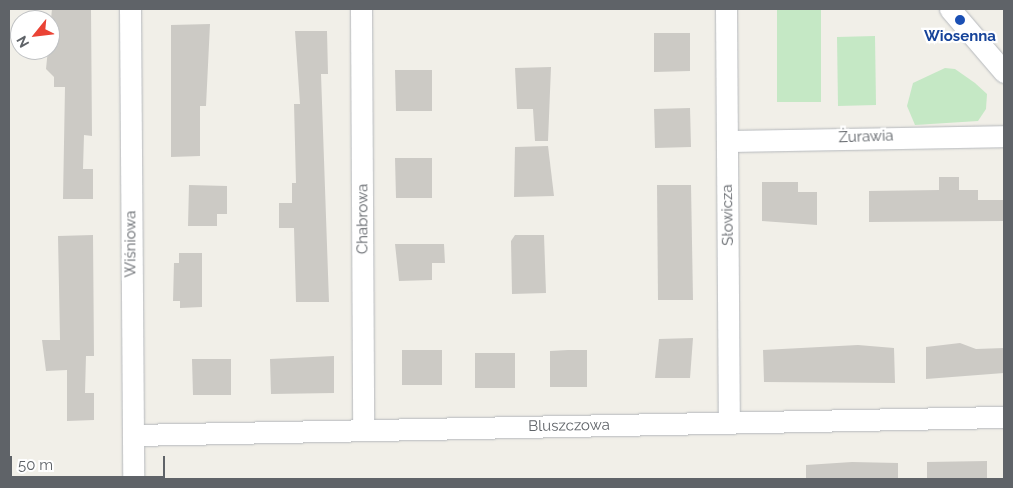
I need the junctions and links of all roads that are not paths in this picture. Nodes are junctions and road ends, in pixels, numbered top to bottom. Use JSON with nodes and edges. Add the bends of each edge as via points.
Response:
{"nodes":[{"id":1,"x":130,"y":9,"type":"edge"},
{"id":2,"x":361,"y":9,"type":"edge"},
{"id":3,"x":726,"y":9,"type":"edge"},
{"id":4,"x":950,"y":9,"type":"edge"},
{"id":5,"x":1004,"y":72,"type":"edge"},
{"id":6,"x":1004,"y":136,"type":"edge"},
{"id":7,"x":727,"y":141,"type":"junction"},
{"id":8,"x":1004,"y":417,"type":"edge"},
{"id":9,"x":729,"y":422,"type":"junction"},
{"id":10,"x":363,"y":430,"type":"junction"},
{"id":11,"x":134,"y":434,"type":"junction"},
{"id":12,"x":134,"y":479,"type":"edge"}],
"edges":[{"from":1,"to":11,"type":"street","name":"Wiśniowa"},
{"from":2,"to":10,"type":"street","name":"Chabrowa"},
{"from":3,"to":7,"type":"street","name":"Słowicza"},
{"from":4,"to":5,"type":"street"},
{"from":6,"to":7,"type":"street","name":"Żurawia"},
{"from":7,"to":9,"type":"street","name":"Słowicza"},
{"from":8,"to":9,"type":"street","name":"Bluszczowa"},
{"from":9,"to":10,"type":"street","name":"Bluszczowa"},
{"from":10,"to":11,"type":"street","name":"Bluszczowa"},
{"from":11,"to":12,"type":"street","name":"Wiśniowa"}]}
